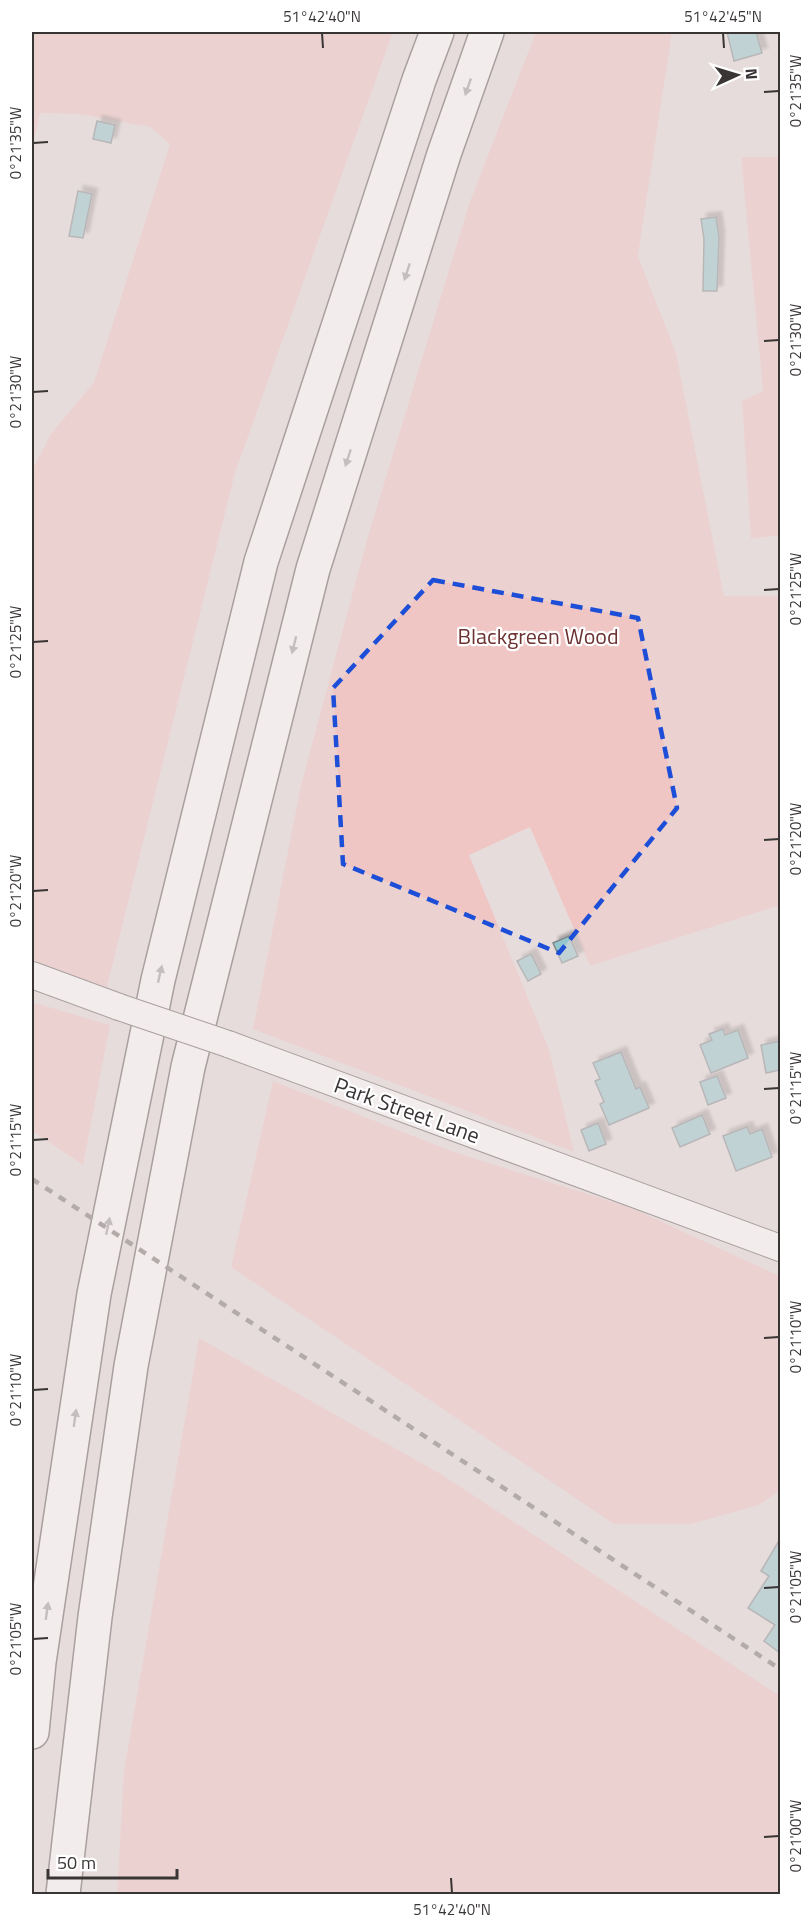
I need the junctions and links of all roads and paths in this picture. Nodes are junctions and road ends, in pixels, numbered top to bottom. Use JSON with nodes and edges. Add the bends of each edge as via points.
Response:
{"nodes":[{"id":1,"x":436,"y":32,"type":"edge"},
{"id":2,"x":487,"y":32,"type":"edge"},
{"id":3,"x":32,"y":975,"type":"edge"},
{"id":4,"x":780,"y":1248,"type":"edge"},
{"id":5,"x":32,"y":1732,"type":"edge"},
{"id":6,"x":63,"y":1894,"type":"edge"}],
"edges":[{"from":5,"to":1,"type":"highway","one_way":true,"via":[[94,1294],[158,980],[261,562]]},
{"from":2,"to":6,"type":"highway","one_way":true,"via":[[444,154],[313,569],[188,1067],[131,1366],[95,1617]]},
{"from":3,"to":4,"type":"street","name":"Park Street Lane","bridge":true}]}
